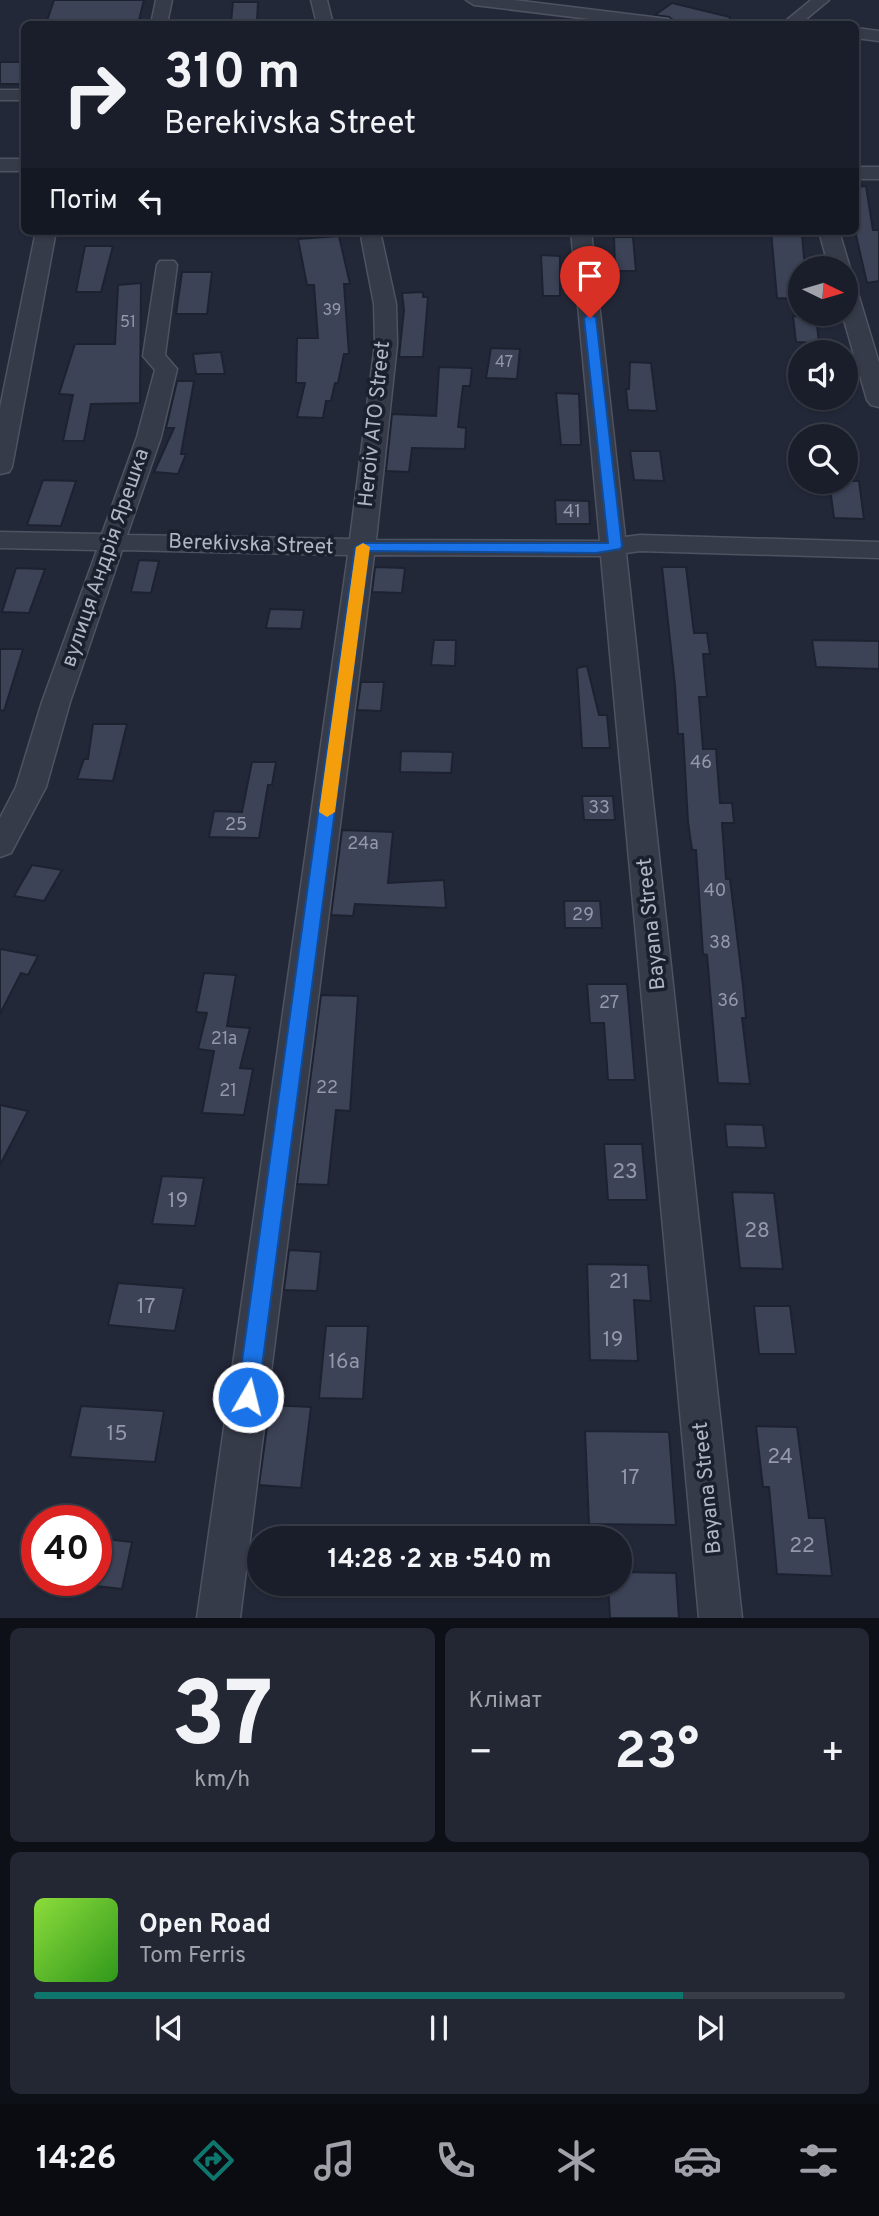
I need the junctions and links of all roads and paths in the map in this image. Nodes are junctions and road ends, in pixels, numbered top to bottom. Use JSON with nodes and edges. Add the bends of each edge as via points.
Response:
{"nodes":[{"id":1,"x":164,"y":0,"type":"edge"},
{"id":2,"x":319,"y":0,"type":"edge"},
{"id":3,"x":474,"y":0,"type":"edge"},
{"id":4,"x":821,"y":0,"type":"edge"},
{"id":5,"x":523,"y":3,"type":"edge"},
{"id":6,"x":160,"y":21,"type":"edge"},
{"id":7,"x":323,"y":21,"type":"edge"},
{"id":8,"x":521,"y":21,"type":"edge"},
{"id":9,"x":647,"y":21,"type":"edge"},
{"id":10,"x":794,"y":21,"type":"edge"},
{"id":11,"x":859,"y":33,"type":"edge"},
{"id":12,"x":879,"y":36,"type":"edge"},
{"id":13,"x":21,"y":95,"type":"edge"},
{"id":14,"x":0,"y":96,"type":"edge"},
{"id":15,"x":0,"y":165,"type":"edge"},
{"id":16,"x":21,"y":165,"type":"edge"},
{"id":17,"x":859,"y":173,"type":"edge"},
{"id":18,"x":879,"y":173,"type":"edge"},
{"id":19,"x":45,"y":235,"type":"edge"},
{"id":20,"x":371,"y":235,"type":"edge"},
{"id":21,"x":581,"y":235,"type":"edge"},
{"id":22,"x":830,"y":235,"type":"edge"},
{"id":23,"x":836,"y":256,"type":"edge"},
{"id":24,"x":167,"y":265,"type":"dead end"},
{"id":25,"x":857,"y":326,"type":"edge"},
{"id":26,"x":879,"y":400,"type":"edge"},
{"id":27,"x":0,"y":467,"type":"edge"},
{"id":28,"x":0,"y":540,"type":"edge"},
{"id":29,"x":111,"y":541,"type":"junction"},
{"id":30,"x":615,"y":546,"type":"junction"},
{"id":31,"x":362,"y":547,"type":"junction"},
{"id":32,"x":879,"y":550,"type":"edge"},
{"id":33,"x":0,"y":846,"type":"edge"},
{"id":34,"x":218,"y":1618,"type":"edge"},
{"id":35,"x":721,"y":1618,"type":"edge"}],
"edges":[{"from":1,"to":6,"type":"street"},
{"from":2,"to":7,"type":"street"},
{"from":3,"to":5,"type":"street"},
{"from":4,"to":10,"type":"street"},
{"from":5,"to":8,"type":"street","via":[[518,10]]},
{"from":5,"to":9,"type":"street"},
{"from":11,"to":12,"type":"street"},
{"from":13,"to":14,"type":"street"},
{"from":15,"to":16,"type":"street"},
{"from":17,"to":18,"type":"street"},
{"from":19,"to":27,"type":"street"},
{"from":20,"to":31,"type":"street","name":"Heroiv ATO Street","via":[[385,304],[386,344]]},
{"from":21,"to":30,"type":"street","name":"Bayana Street"},
{"from":22,"to":23,"type":"street"},
{"from":24,"to":29,"type":"street","name":"вулиця Андрія Ярешка","via":[[154,356],[166,369],[149,437]]},
{"from":25,"to":26,"type":"street"},
{"from":28,"to":29,"type":"street","name":"Berekivska Street"},
{"from":29,"to":31,"type":"street","name":"Berekivska Street"},
{"from":29,"to":33,"type":"street","name":"вулиця Андрія Ярешка","via":[[31,787]]},
{"from":30,"to":31,"type":"street","name":"Berekivska Street"},
{"from":30,"to":32,"type":"street","name":"Berekivska Street"},
{"from":30,"to":35,"type":"street","name":"Bayana Street"},
{"from":31,"to":34,"type":"street","name":"Heroiv ATO Street"}]}
